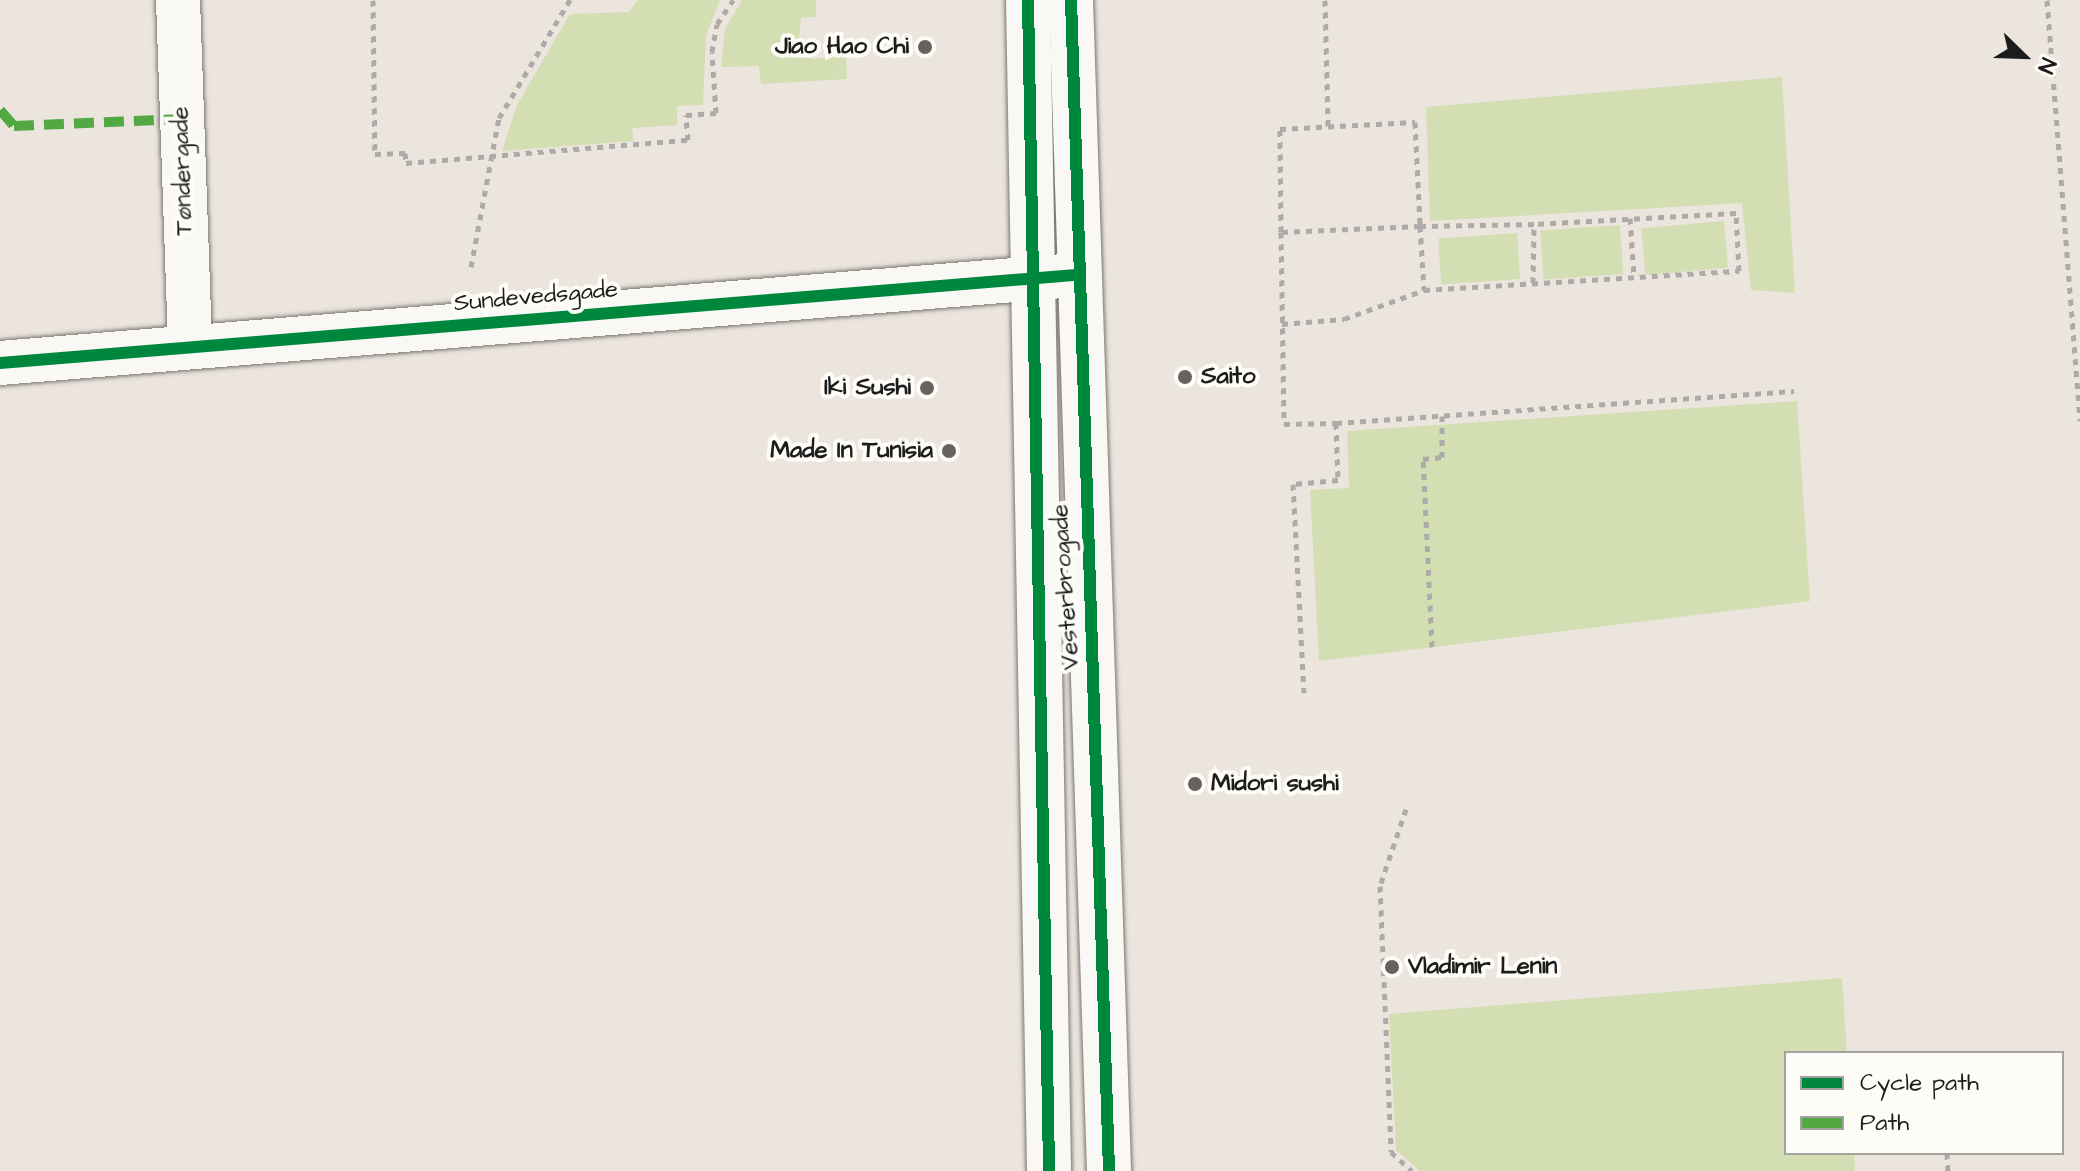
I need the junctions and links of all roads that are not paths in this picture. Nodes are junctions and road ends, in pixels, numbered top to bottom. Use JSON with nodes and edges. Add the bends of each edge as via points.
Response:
{"nodes":[{"id":1,"x":178,"y":0,"type":"edge"},
{"id":2,"x":1028,"y":0,"type":"edge"},
{"id":3,"x":1071,"y":0,"type":"edge"},
{"id":4,"x":1056,"y":275,"type":"junction"},
{"id":5,"x":190,"y":342,"type":"junction"},
{"id":6,"x":0,"y":363,"type":"edge"},
{"id":7,"x":1049,"y":1171,"type":"edge"},
{"id":8,"x":1109,"y":1171,"type":"edge"}],
"edges":[{"from":1,"to":5,"type":"street","name":"Tøndergade"},
{"from":2,"to":4,"type":"street","name":"Vesterbrogade"},
{"from":3,"to":4,"type":"street","name":"Vesterbrogade"},
{"from":4,"to":5,"type":"street","name":"Sundevedsgade","via":[[473,325]]},
{"from":4,"to":7,"type":"street","name":"Vesterbrogade"},
{"from":4,"to":8,"type":"street","name":"Vesterbrogade"},
{"from":5,"to":6,"type":"street","name":"Sundevedsgade"}]}
